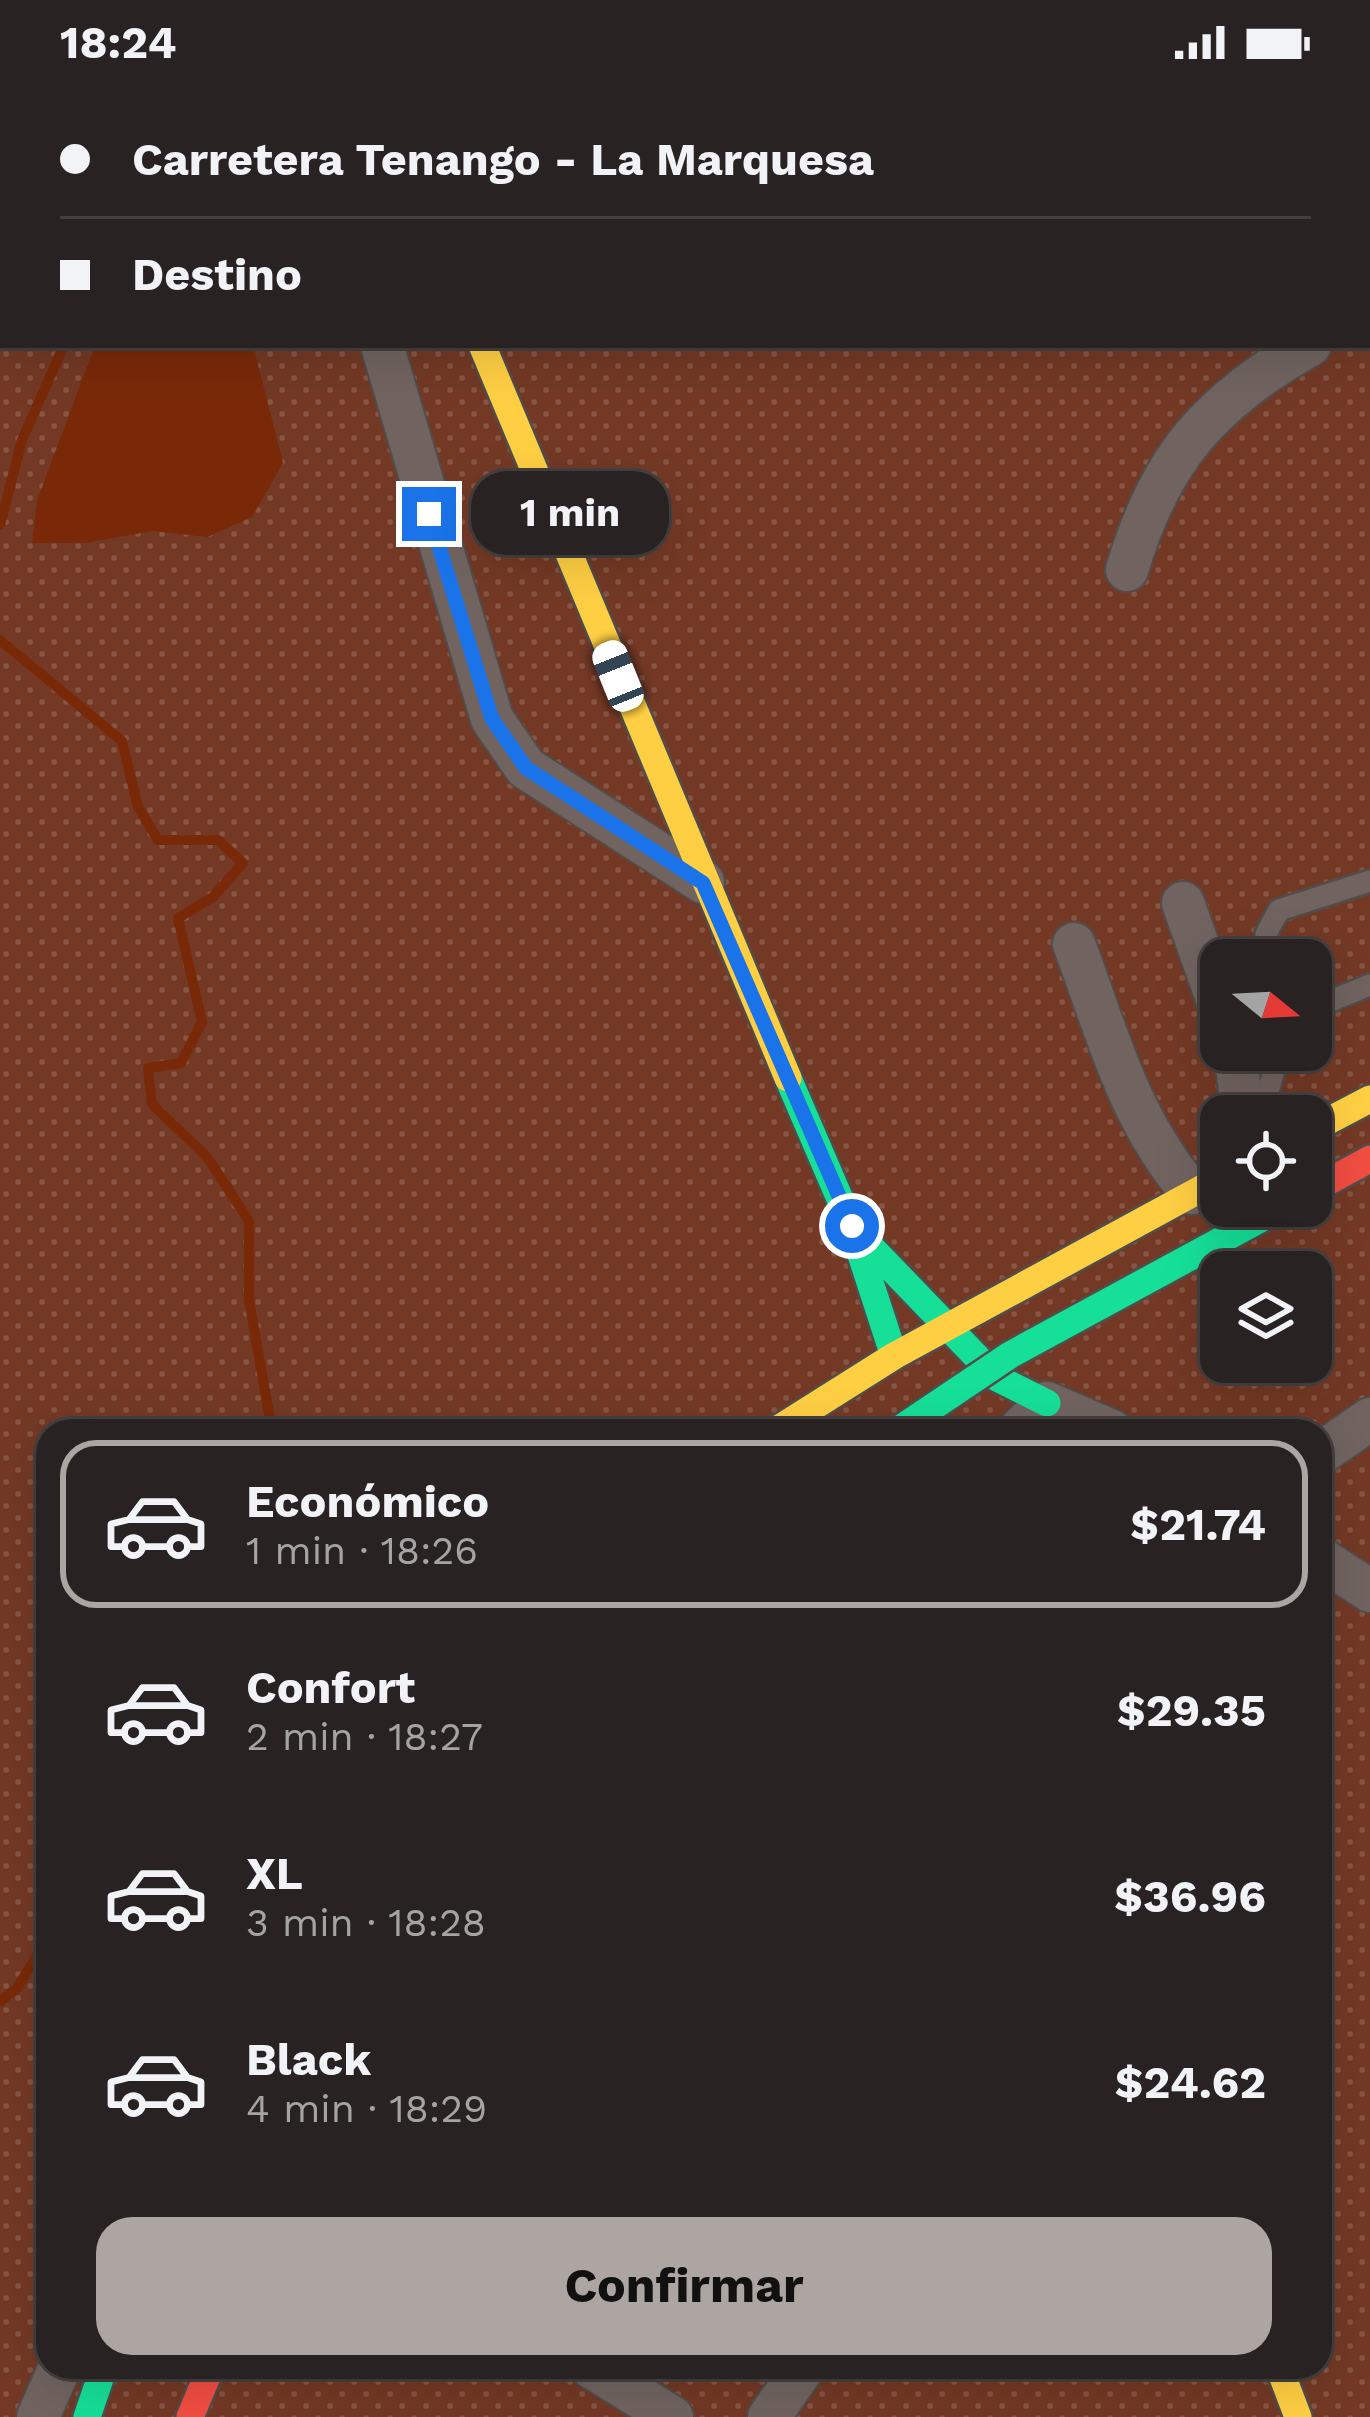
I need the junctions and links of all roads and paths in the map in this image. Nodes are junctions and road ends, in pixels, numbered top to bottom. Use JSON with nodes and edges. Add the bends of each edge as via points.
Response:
{"nodes":[{"id":1,"x":383,"y":348,"type":"edge"},
{"id":2,"x":483,"y":348,"type":"edge"},
{"id":3,"x":1306,"y":348,"type":"edge"},
{"id":4,"x":1127,"y":570,"type":"dead end"},
{"id":5,"x":1370,"y":881,"type":"edge"},
{"id":6,"x":703,"y":883,"type":"junction"},
{"id":7,"x":1183,"y":903,"type":"dead end"},
{"id":8,"x":1267,"y":939,"type":"edge"},
{"id":9,"x":1074,"y":944,"type":"dead end"},
{"id":10,"x":1200,"y":951,"type":"edge"},
{"id":11,"x":1370,"y":985,"type":"edge"},
{"id":12,"x":1332,"y":1000,"type":"edge"},
{"id":13,"x":1370,"y":1099,"type":"edge"},
{"id":14,"x":1332,"y":1119,"type":"edge"},
{"id":15,"x":1370,"y":1159,"type":"edge"},
{"id":16,"x":1332,"y":1180,"type":"edge"},
{"id":17,"x":1200,"y":1181,"type":"edge"},
{"id":18,"x":1200,"y":1190,"type":"edge"},
{"id":19,"x":852,"y":1226,"type":"junction"},
{"id":20,"x":1245,"y":1227,"type":"edge"},
{"id":21,"x":945,"y":1328,"type":"junction"},
{"id":22,"x":902,"y":1375,"type":"junction"},
{"id":23,"x":849,"y":1385,"type":"junction"},
{"id":24,"x":1032,"y":1417,"type":"edge"},
{"id":25,"x":794,"y":1419,"type":"edge"},
{"id":26,"x":846,"y":1419,"type":"edge"},
{"id":27,"x":915,"y":1419,"type":"edge"},
{"id":28,"x":921,"y":1419,"type":"edge"},
{"id":29,"x":1370,"y":1420,"type":"edge"},
{"id":30,"x":1332,"y":1446,"type":"edge"},
{"id":31,"x":1332,"y":1566,"type":"edge"},
{"id":32,"x":1370,"y":1592,"type":"edge"},
{"id":33,"x":55,"y":2379,"type":"edge"},
{"id":34,"x":100,"y":2379,"type":"edge"},
{"id":35,"x":207,"y":2379,"type":"edge"},
{"id":36,"x":610,"y":2379,"type":"edge"},
{"id":37,"x":796,"y":2379,"type":"edge"},
{"id":38,"x":1284,"y":2379,"type":"edge"},
{"id":39,"x":38,"y":2417,"type":"edge"},
{"id":40,"x":87,"y":2417,"type":"edge"},
{"id":41,"x":190,"y":2417,"type":"edge"},
{"id":42,"x":672,"y":2417,"type":"edge"},
{"id":43,"x":769,"y":2417,"type":"edge"},
{"id":44,"x":1298,"y":2417,"type":"edge"}],
"edges":[{"from":1,"to":6,"type":"street","via":[[492,719],[526,768]]},
{"from":2,"to":6,"type":"main road"},
{"from":3,"to":4,"type":"street","via":[[1199,424],[1147,503]]},
{"from":5,"to":8,"type":"lane","via":[[1279,910]]},
{"from":6,"to":19,"type":"main road"},
{"from":7,"to":10,"type":"street"},
{"from":9,"to":17,"type":"street","via":[[1133,1109],[1159,1154]]},
{"from":11,"to":12,"type":"lane"},
{"from":13,"to":14,"type":"main road"},
{"from":15,"to":16,"type":"main road"},
{"from":18,"to":21,"type":"main road"},
{"from":19,"to":21,"type":"main road"},
{"from":19,"to":22,"type":"main road"},
{"from":19,"to":23,"type":"main road"},
{"from":20,"to":27,"type":"main road","bridge":true,"via":[[1010,1354]]},
{"from":21,"to":22,"type":"main road"},
{"from":21,"to":24,"type":"main road"},
{"from":22,"to":23,"type":"main road"},
{"from":22,"to":28,"type":"main road"},
{"from":23,"to":25,"type":"main road"},
{"from":23,"to":26,"type":"main road"},
{"from":29,"to":30,"type":"street"},
{"from":31,"to":32,"type":"street"},
{"from":33,"to":39,"type":"street"},
{"from":34,"to":40,"type":"main road"},
{"from":35,"to":41,"type":"main road"},
{"from":36,"to":42,"type":"street"},
{"from":37,"to":43,"type":"street"},
{"from":38,"to":44,"type":"main road"}]}
